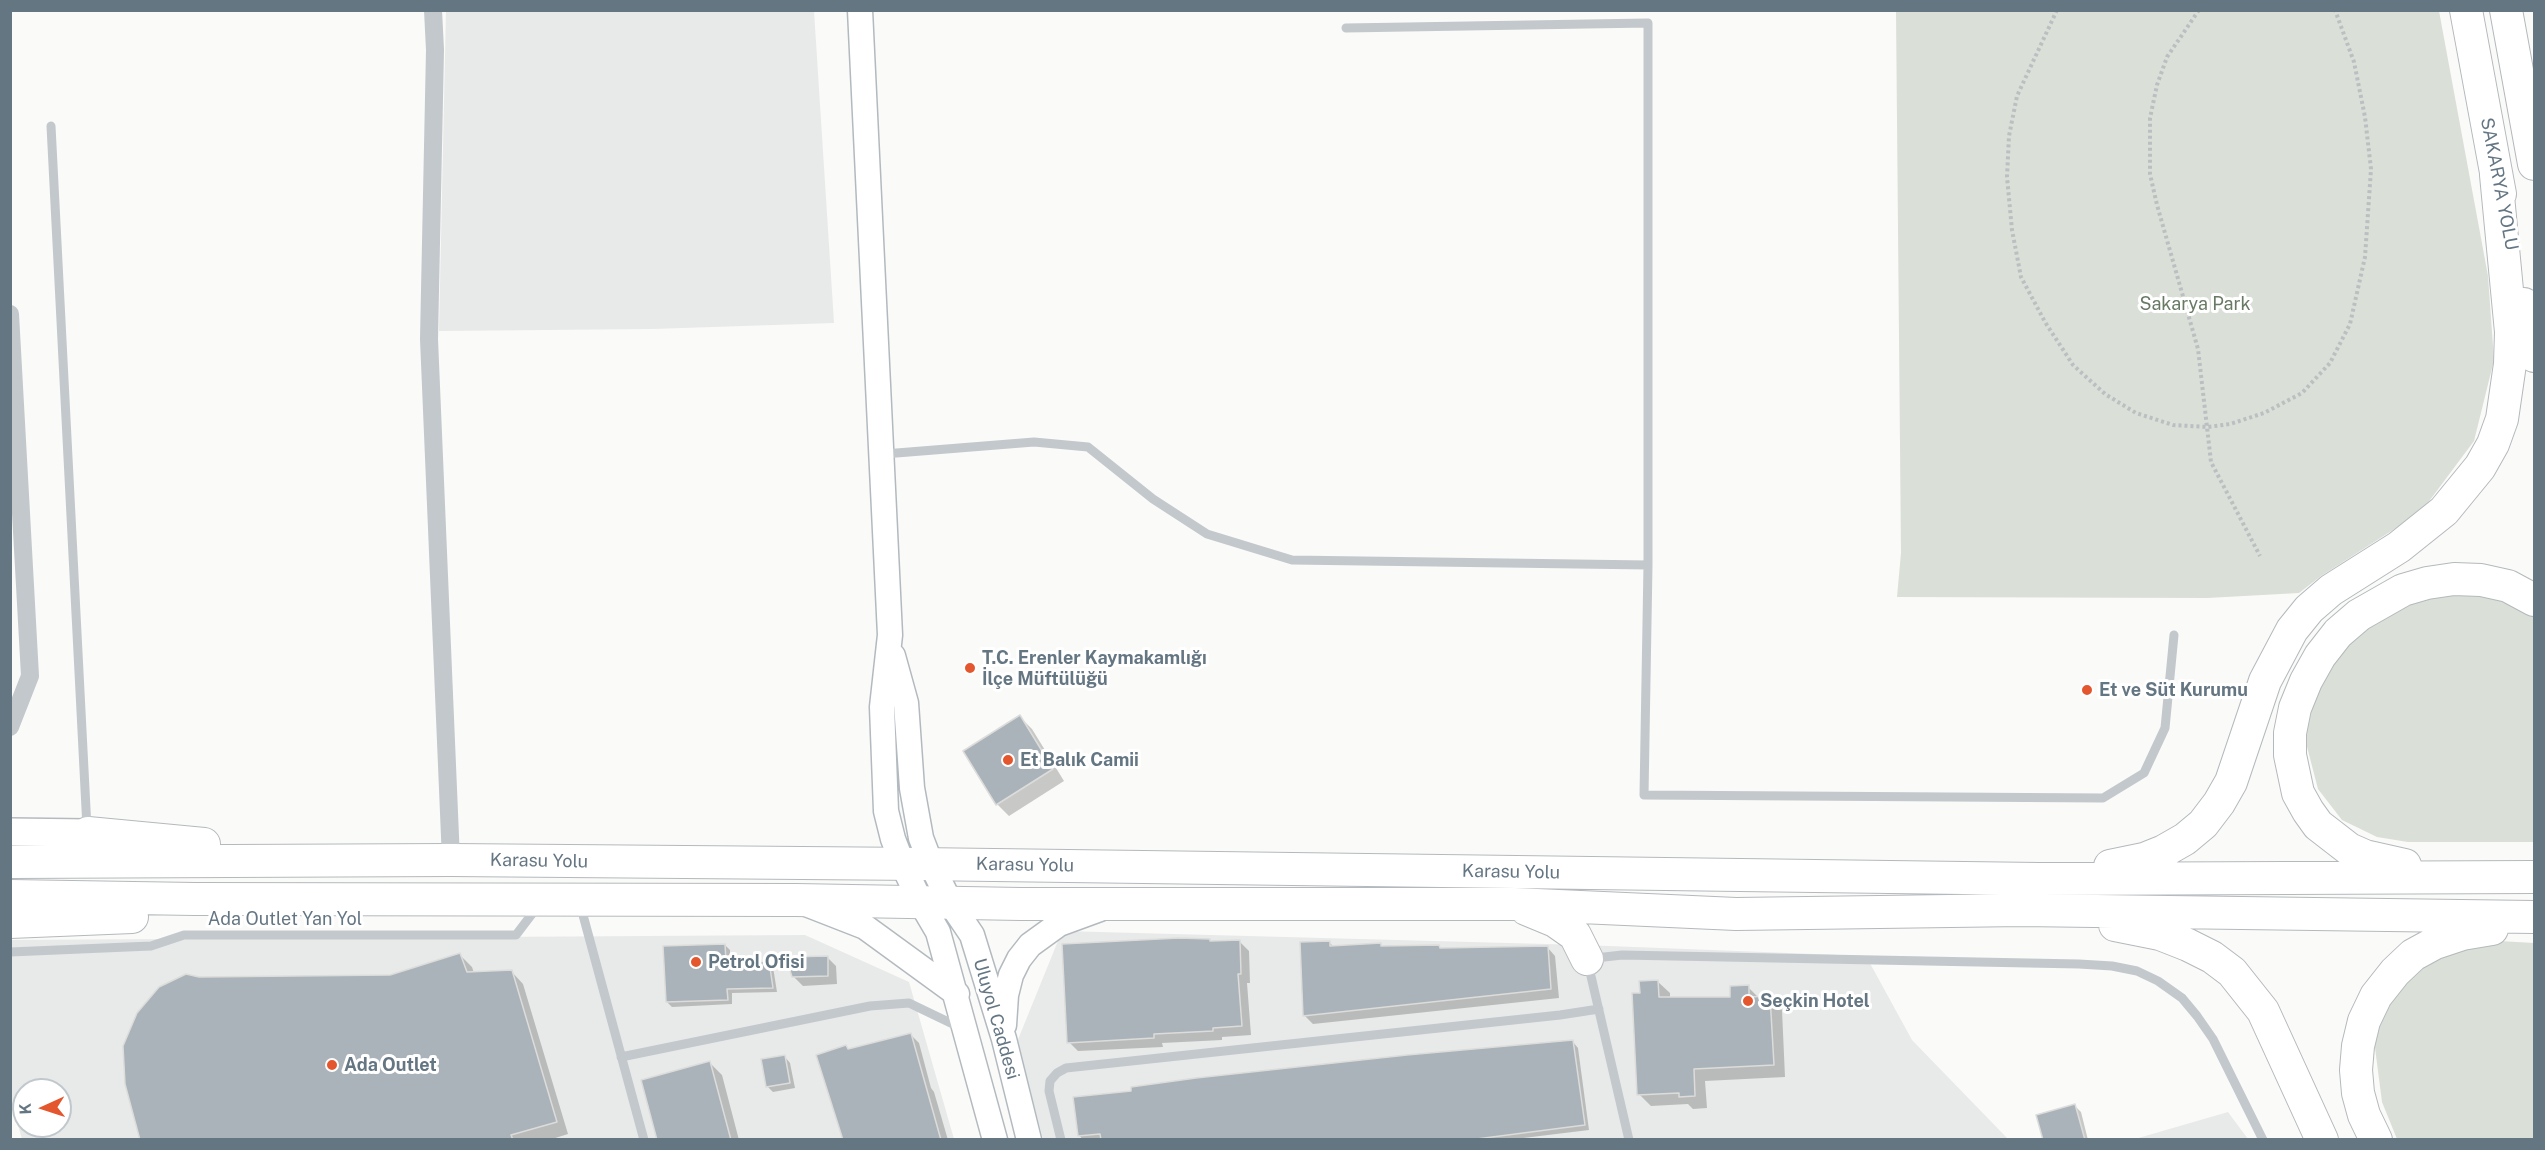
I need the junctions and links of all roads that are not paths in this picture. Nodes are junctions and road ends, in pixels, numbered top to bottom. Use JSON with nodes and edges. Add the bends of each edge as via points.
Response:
{"nodes":[{"id":1,"x":433,"y":10,"type":"edge"},
{"id":2,"x":860,"y":10,"type":"edge"},
{"id":3,"x":2466,"y":10,"type":"edge"},
{"id":4,"x":2506,"y":10,"type":"edge"},
{"id":5,"x":1346,"y":28,"type":"dead end"},
{"id":6,"x":51,"y":126,"type":"dead end"},
{"id":7,"x":2535,"y":164,"type":"edge"},
{"id":8,"x":2496,"y":175,"type":"junction"},
{"id":9,"x":10,"y":314,"type":"edge"},
{"id":10,"x":2535,"y":356,"type":"edge"},
{"id":11,"x":881,"y":454,"type":"junction"},
{"id":12,"x":1648,"y":565,"type":"junction"},
{"id":13,"x":2535,"y":600,"type":"edge"},
{"id":14,"x":2174,"y":635,"type":"dead end"},
{"id":15,"x":10,"y":727,"type":"edge"},
{"id":16,"x":10,"y":832,"type":"edge"},
{"id":17,"x":88,"y":833,"type":"junction"},
{"id":18,"x":451,"y":860,"type":"junction"},
{"id":19,"x":399,"y":861,"type":"junction"},
{"id":20,"x":10,"y":862,"type":"edge"},
{"id":21,"x":917,"y":864,"type":"junction"},
{"id":22,"x":2478,"y":876,"type":"junction"},
{"id":23,"x":2535,"y":877,"type":"edge"},
{"id":24,"x":2039,"y":879,"type":"junction"},
{"id":25,"x":10,"y":896,"type":"edge"},
{"id":26,"x":411,"y":900,"type":"junction"},
{"id":27,"x":543,"y":900,"type":"junction"},
{"id":28,"x":579,"y":900,"type":"junction"},
{"id":29,"x":796,"y":900,"type":"junction"},
{"id":30,"x":936,"y":903,"type":"junction"},
{"id":31,"x":1123,"y":904,"type":"junction"},
{"id":32,"x":1514,"y":904,"type":"junction"},
{"id":33,"x":2022,"y":910,"type":"junction"},
{"id":34,"x":2535,"y":917,"type":"edge"},
{"id":35,"x":10,"y":922,"type":"edge"},
{"id":36,"x":2535,"y":925,"type":"edge"},
{"id":37,"x":10,"y":952,"type":"edge"},
{"id":38,"x":1587,"y":959,"type":"junction"},
{"id":39,"x":957,"y":994,"type":"junction"},
{"id":40,"x":1599,"y":1009,"type":"junction"},
{"id":41,"x":967,"y":1031,"type":"junction"},
{"id":42,"x":1004,"y":1040,"type":"junction"},
{"id":43,"x":621,"y":1057,"type":"junction"},
{"id":44,"x":644,"y":1140,"type":"edge"},
{"id":45,"x":995,"y":1140,"type":"edge"},
{"id":46,"x":1029,"y":1140,"type":"edge"},
{"id":47,"x":1061,"y":1140,"type":"edge"},
{"id":48,"x":1629,"y":1140,"type":"edge"},
{"id":49,"x":2263,"y":1140,"type":"edge"},
{"id":50,"x":2322,"y":1140,"type":"edge"},
{"id":51,"x":2376,"y":1140,"type":"edge"}],
"edges":[{"from":1,"to":18,"type":"street","via":[[429,339]]},
{"from":2,"to":11,"type":"main road"},
{"from":3,"to":8,"type":"highway","name":"SAKARYA YOLU"},
{"from":4,"to":7,"type":"highway"},
{"from":5,"to":12,"type":"lane","via":[[1648,23]]},
{"from":6,"to":17,"type":"lane"},
{"from":8,"to":10,"type":"highway","name":"SAKARYA YOLU"},
{"from":8,"to":24,"type":"highway","via":[[2511,332],[2510,364],[2502,419],[2480,466],[2461,492],[2422,531],[2331,590],[2292,630],[2265,681],[2231,782],[2203,824],[2185,839],[2144,859]]},
{"from":9,"to":15,"type":"street","via":[[30,676]]},
{"from":11,"to":12,"type":"lane","via":[[1034,442],[1088,447],[1153,499],[1207,534],[1292,560]]},
{"from":11,"to":21,"type":"main road","via":[[890,645],[906,703],[912,788],[921,838]]},
{"from":12,"to":14,"type":"lane","via":[[1644,795],[2103,798],[2144,773],[2165,728]]},
{"from":13,"to":22,"type":"highway","via":[[2508,586],[2481,580],[2454,579],[2403,590],[2359,615],[2338,633],[2320,656],[2295,708],[2290,733],[2293,775],[2298,793],[2318,825],[2365,856]]},
{"from":16,"to":17,"type":"main road"},
{"from":17,"to":19,"type":"highway"},
{"from":18,"to":19,"type":"highway","name":"Karasu Yolu"},
{"from":18,"to":21,"type":"highway","name":"Karasu Yolu"},
{"from":19,"to":20,"type":"highway","name":"Karasu Yolu"},
{"from":21,"to":24,"type":"highway","name":"Karasu Yolu"},
{"from":21,"to":30,"type":"main road"},
{"from":22,"to":23,"type":"highway"},
{"from":22,"to":24,"type":"highway"},
{"from":25,"to":26,"type":"highway","name":"Karasu Yolu"},
{"from":26,"to":27,"type":"highway","name":"Karasu Yolu"},
{"from":26,"to":35,"type":"highway"},
{"from":27,"to":28,"type":"highway","name":"Karasu Yolu"},
{"from":27,"to":37,"type":"lane","name":"Ada Outlet Yan Yol","via":[[516,935],[184,935],[151,946]]},
{"from":28,"to":29,"type":"highway","name":"Karasu Yolu"},
{"from":28,"to":43,"type":"lane"},
{"from":29,"to":30,"type":"highway","name":"Karasu Yolu"},
{"from":29,"to":39,"type":"main road","via":[[865,927]]},
{"from":30,"to":31,"type":"highway","name":"Karasu Yolu"},
{"from":30,"to":39,"type":"main road","name":"Uluyol Caddesi","via":[[938,932]]},
{"from":30,"to":42,"type":"main road","name":"Uluyol Caddesi","via":[[972,935]]},
{"from":31,"to":32,"type":"highway","name":"Karasu Yolu"},
{"from":31,"to":42,"type":"main road","via":[[1075,917],[1030,945],[1011,975],[1003,1013]]},
{"from":32,"to":33,"type":"highway","name":"Karasu Yolu","via":[[1736,914]]},
{"from":32,"to":38,"type":"highway","via":[[1555,921],[1575,935]]},
{"from":33,"to":34,"type":"highway"},
{"from":33,"to":50,"type":"highway","via":[[2160,934],[2212,957],[2232,972],[2263,1011]]},
{"from":36,"to":51,"type":"highway","via":[[2472,932],[2435,943],[2414,955],[2376,996],[2364,1021],[2356,1070],[2364,1115]]},
{"from":38,"to":40,"type":"lane"},
{"from":38,"to":49,"type":"lane","via":[[1622,955],[2067,964],[2137,971],[2182,998],[2197,1016],[2213,1039]]},
{"from":39,"to":41,"type":"main road","name":"Uluyol Caddesi"},
{"from":40,"to":47,"type":"lane","via":[[1065,1068],[1050,1081],[1049,1091]]},
{"from":40,"to":48,"type":"lane"},
{"from":41,"to":43,"type":"lane","via":[[909,1003],[870,1006]]},
{"from":41,"to":45,"type":"main road","name":"Uluyol Caddesi"},
{"from":42,"to":46,"type":"main road","name":"Uluyol Caddesi"},
{"from":43,"to":44,"type":"lane"}]}
